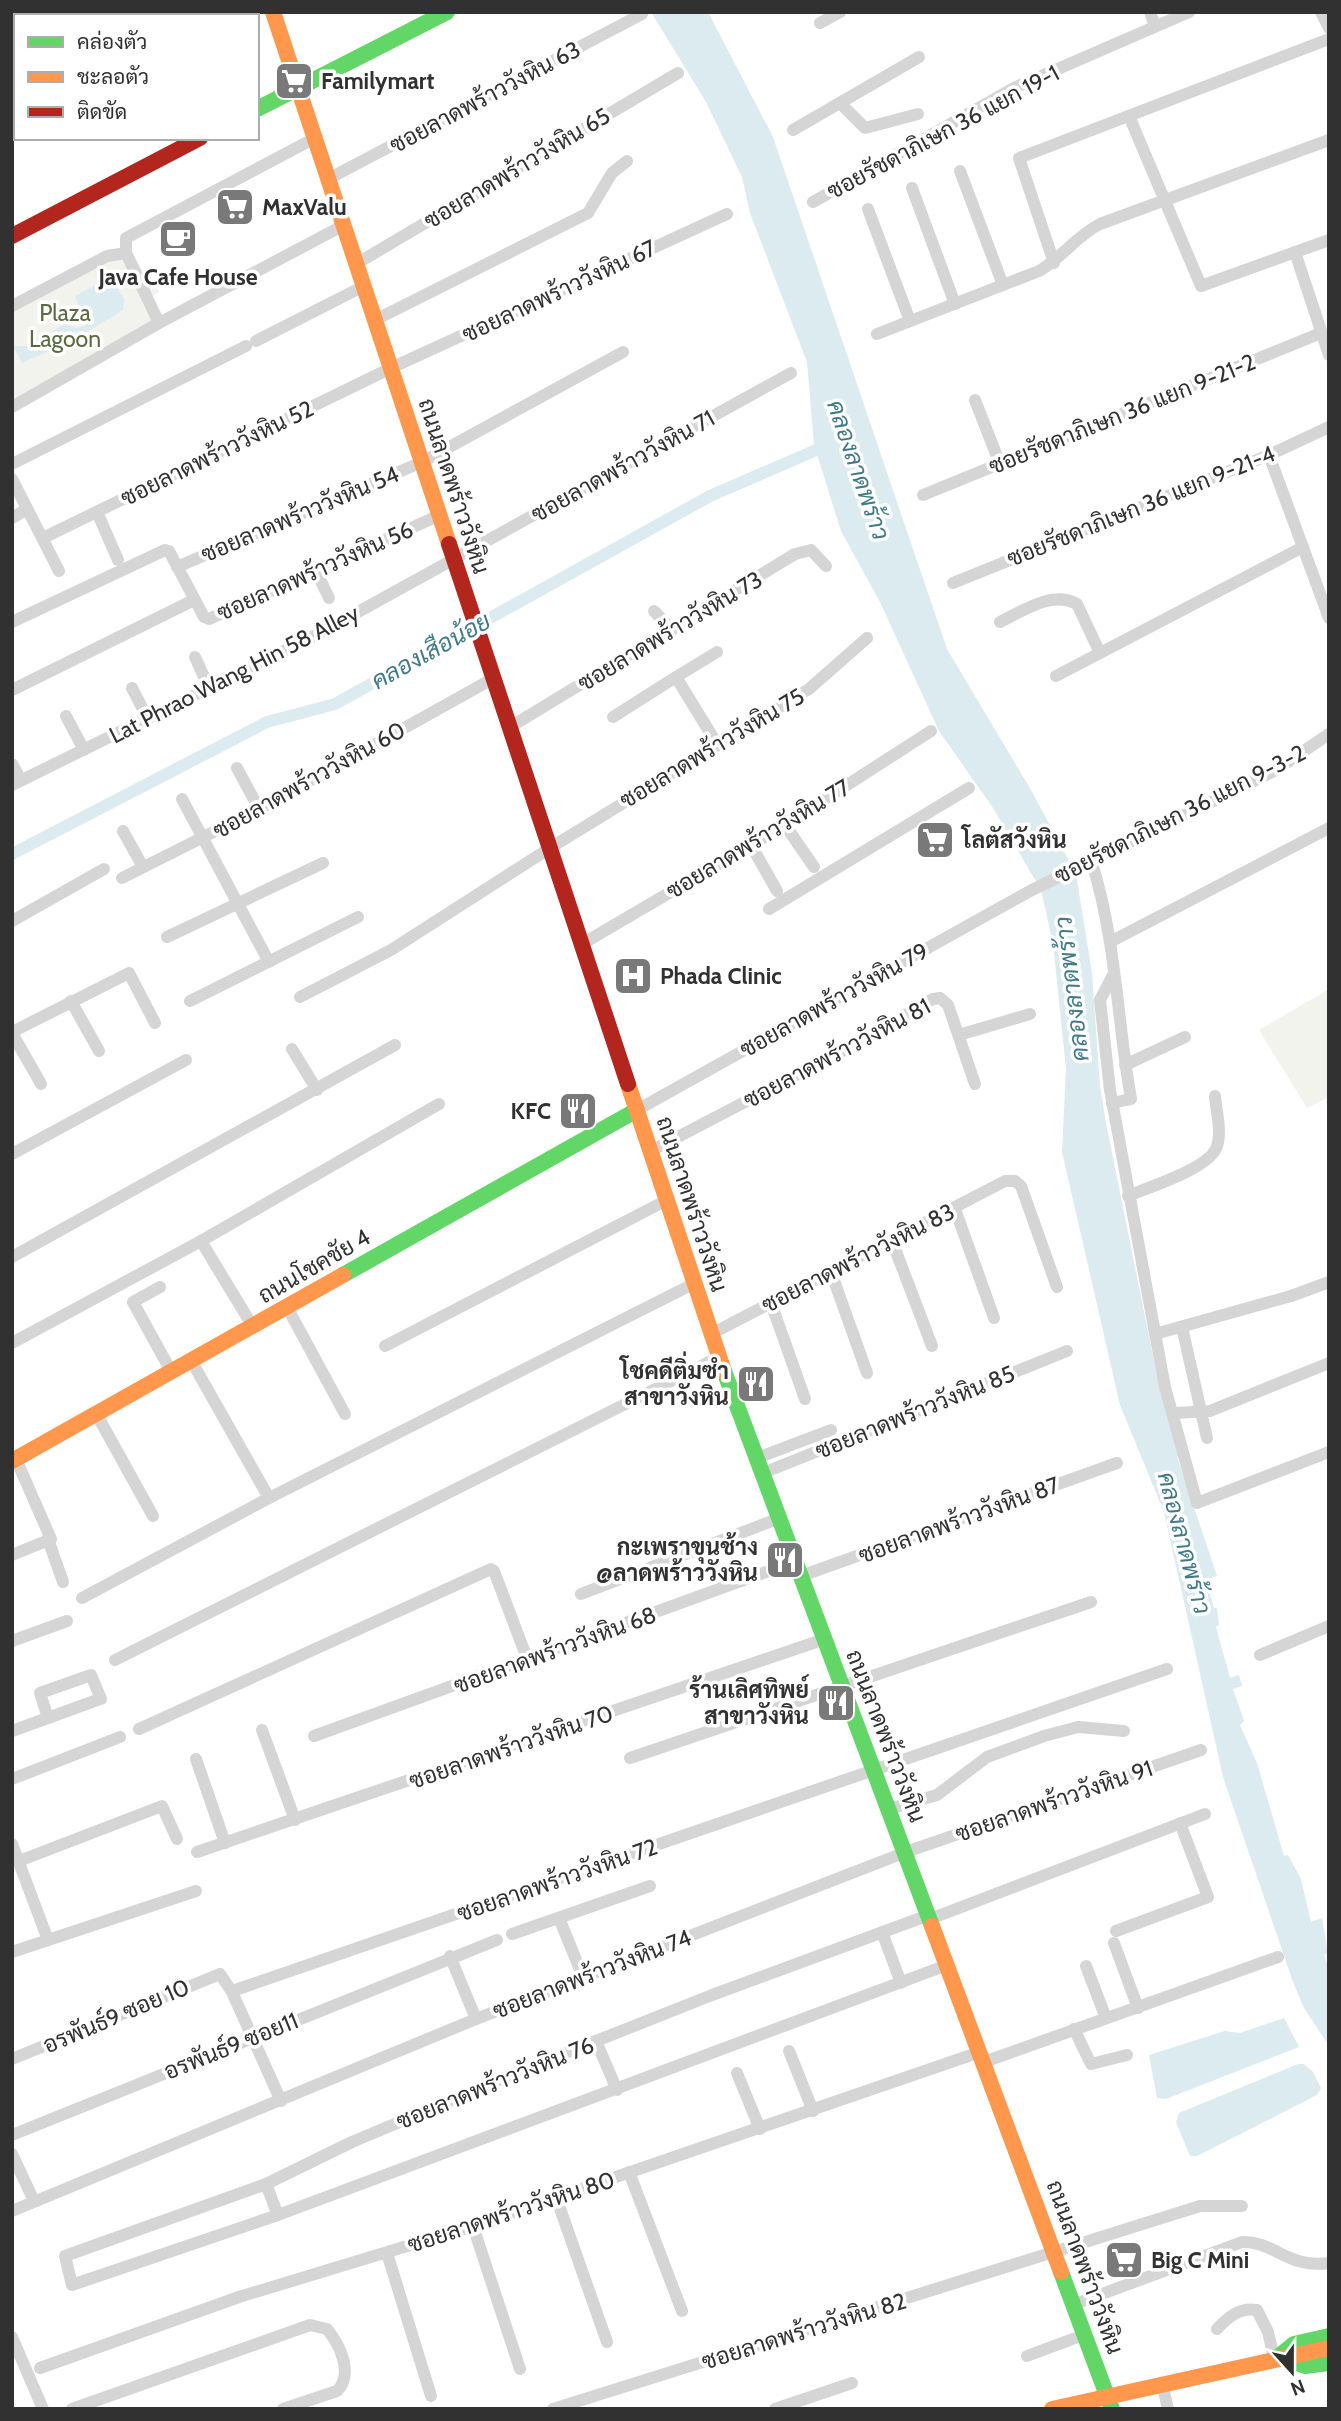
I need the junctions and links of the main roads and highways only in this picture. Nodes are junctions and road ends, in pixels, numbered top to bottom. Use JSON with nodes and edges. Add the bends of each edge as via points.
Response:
{"nodes":[{"id":1,"x":273,"y":12,"type":"edge"},
{"id":2,"x":447,"y":12,"type":"edge"},
{"id":3,"x":299,"y":87,"type":"junction"},
{"id":4,"x":259,"y":108,"type":"edge"},
{"id":5,"x":196,"y":140,"type":"edge"},
{"id":6,"x":12,"y":236,"type":"edge"},
{"id":7,"x":637,"y":1110,"type":"junction"},
{"id":8,"x":14,"y":1460,"type":"edge"},
{"id":9,"x":1329,"y":2336,"type":"edge"},
{"id":10,"x":1329,"y":2348,"type":"edge"},
{"id":11,"x":1280,"y":2357,"type":"junction"},
{"id":12,"x":1329,"y":2362,"type":"edge"},
{"id":13,"x":1110,"y":2402,"type":"edge"},
{"id":14,"x":1052,"y":2409,"type":"edge"}],
"edges":[{"from":1,"to":3,"type":"main road","name":"ถนนลาดพร้าววังหิน"},
{"from":2,"to":3,"type":"main road"},
{"from":3,"to":4,"type":"main road"},
{"from":3,"to":7,"type":"main road","name":"ถนนลาดพร้าววังหิน"},
{"from":5,"to":6,"type":"main road"},
{"from":7,"to":8,"type":"main road","name":"ถนนโชคชัย 4"},
{"from":7,"to":13,"type":"main road","name":"ถนนลาดพร้าววังหิน","via":[[719,1357]]},
{"from":9,"to":11,"type":"main road","via":[[1298,2343],[1282,2351]]},
{"from":10,"to":11,"type":"main road"},
{"from":11,"to":12,"type":"main road","via":[[1306,2366]]},
{"from":11,"to":13,"type":"main road","via":[[1162,2383]]},
{"from":13,"to":14,"type":"main road"}]}
